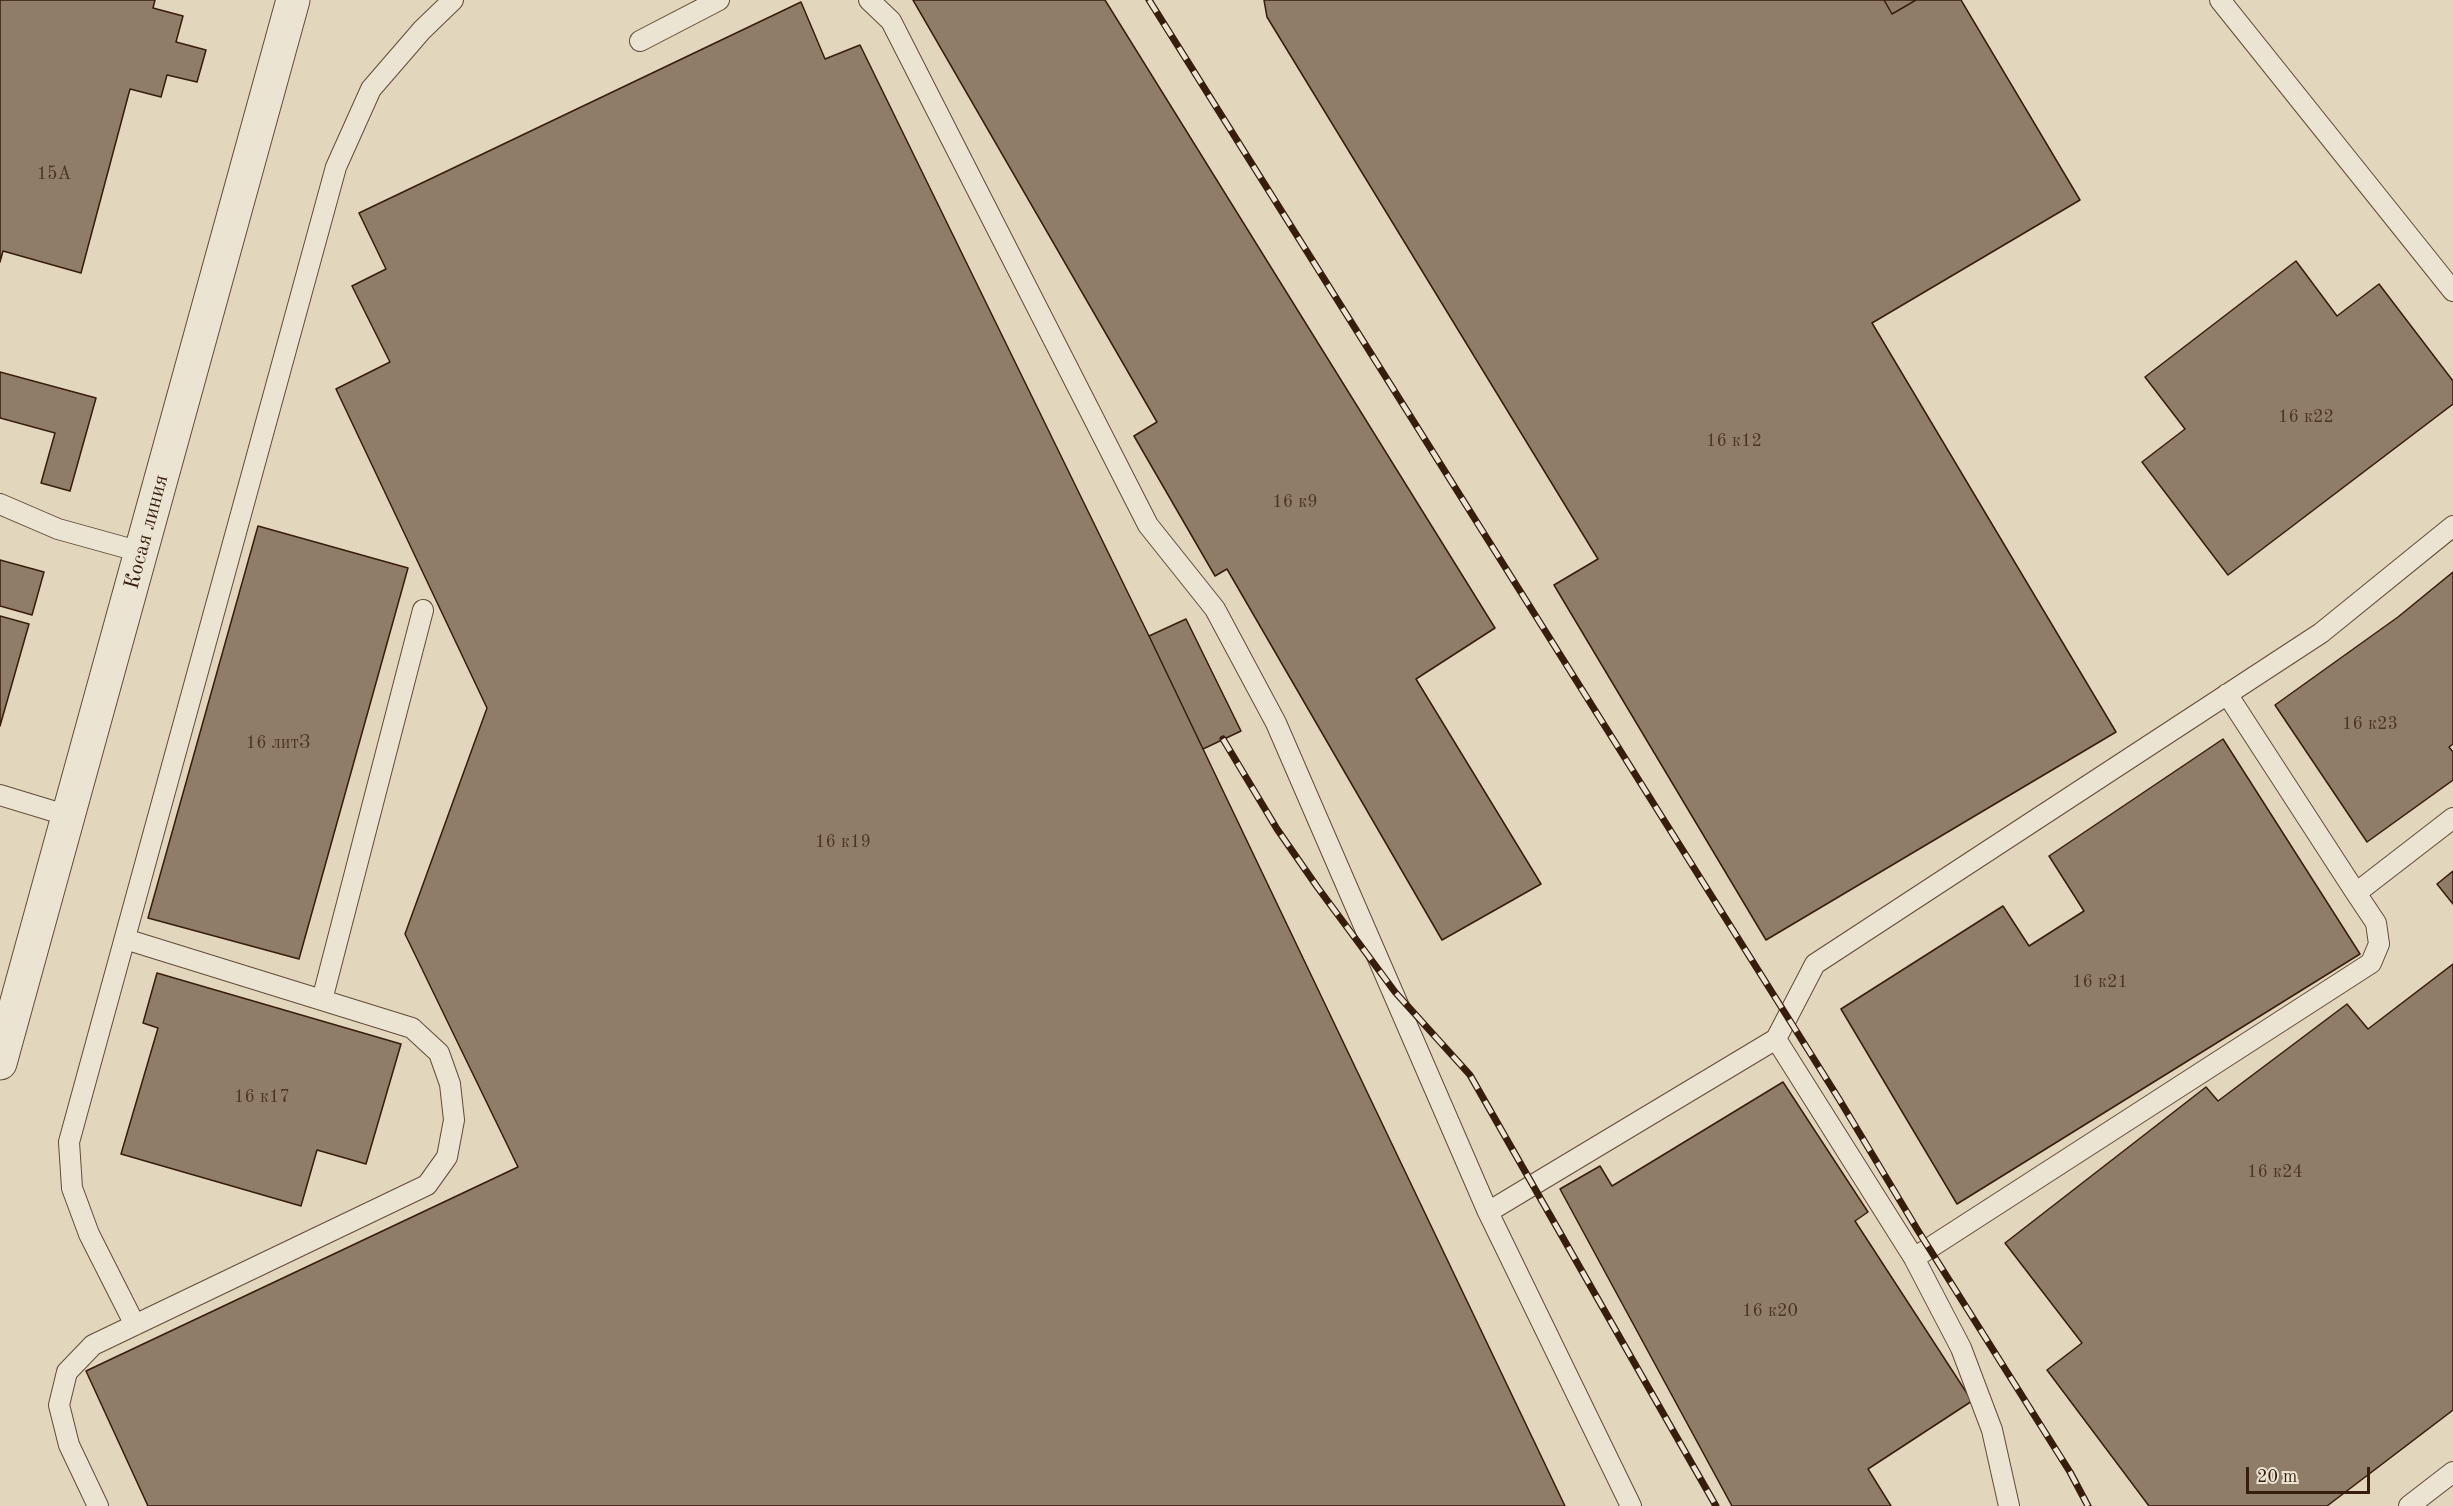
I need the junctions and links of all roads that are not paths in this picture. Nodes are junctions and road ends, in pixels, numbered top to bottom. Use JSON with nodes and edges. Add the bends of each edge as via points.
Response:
{"nodes":[{"id":1,"x":293,"y":0,"type":"edge"},
{"id":2,"x":453,"y":0,"type":"edge"},
{"id":3,"x":718,"y":0,"type":"edge"},
{"id":4,"x":868,"y":0,"type":"edge"},
{"id":5,"x":2220,"y":0,"type":"edge"},
{"id":6,"x":640,"y":40,"type":"dead end"},
{"id":7,"x":2453,"y":291,"type":"edge"},
{"id":8,"x":0,"y":504,"type":"edge"},
{"id":9,"x":2453,"y":526,"type":"edge"},
{"id":10,"x":141,"y":552,"type":"junction"},
{"id":11,"x":423,"y":610,"type":"dead end"},
{"id":12,"x":2227,"y":694,"type":"junction"},
{"id":13,"x":0,"y":795,"type":"edge"},
{"id":14,"x":69,"y":816,"type":"junction"},
{"id":15,"x":2453,"y":818,"type":"edge"},
{"id":16,"x":2356,"y":893,"type":"junction"},
{"id":17,"x":125,"y":939,"type":"junction"},
{"id":18,"x":322,"y":1000,"type":"junction"},
{"id":19,"x":1776,"y":1039,"type":"junction"},
{"id":20,"x":0,"y":1063,"type":"edge"},
{"id":21,"x":1488,"y":1212,"type":"junction"},
{"id":22,"x":1914,"y":1258,"type":"junction"},
{"id":23,"x":135,"y":1325,"type":"junction"},
{"id":24,"x":2453,"y":1472,"type":"edge"},
{"id":25,"x":99,"y":1506,"type":"edge"},
{"id":26,"x":1631,"y":1506,"type":"edge"},
{"id":27,"x":2009,"y":1506,"type":"edge"},
{"id":28,"x":2409,"y":1506,"type":"edge"}],
"edges":[{"from":1,"to":10,"type":"street","name":"Косая линия"},
{"from":2,"to":17,"type":"lane","via":[[371,89],[336,167]]},
{"from":3,"to":6,"type":"lane"},
{"from":4,"to":21,"type":"lane","via":[[891,21],[1148,525],[1215,609],[1276,723]]},
{"from":5,"to":7,"type":"lane"},
{"from":8,"to":10,"type":"lane","via":[[58,529]]},
{"from":9,"to":12,"type":"lane","via":[[2321,633]]},
{"from":10,"to":14,"type":"street","name":"Косая линия"},
{"from":11,"to":18,"type":"lane"},
{"from":12,"to":16,"type":"lane"},
{"from":12,"to":19,"type":"lane","via":[[1815,964]]},
{"from":13,"to":14,"type":"lane"},
{"from":14,"to":20,"type":"street","name":"Косая линия"},
{"from":15,"to":16,"type":"lane"},
{"from":16,"to":22,"type":"lane","via":[[2376,923],[2379,944],[2371,963]]},
{"from":17,"to":18,"type":"lane"},
{"from":17,"to":23,"type":"lane","via":[[69,1142],[72,1188],[89,1234]]},
{"from":18,"to":23,"type":"lane","via":[[412,1028],[439,1053],[450,1084],[454,1120],[447,1156],[427,1185]]},
{"from":19,"to":21,"type":"lane"},
{"from":19,"to":22,"type":"lane"},
{"from":21,"to":26,"type":"lane"},
{"from":22,"to":27,"type":"lane","via":[[1961,1348],[1992,1430]]},
{"from":23,"to":25,"type":"lane","via":[[93,1345],[67,1372],[60,1405],[69,1445]]},
{"from":24,"to":28,"type":"lane"}]}
